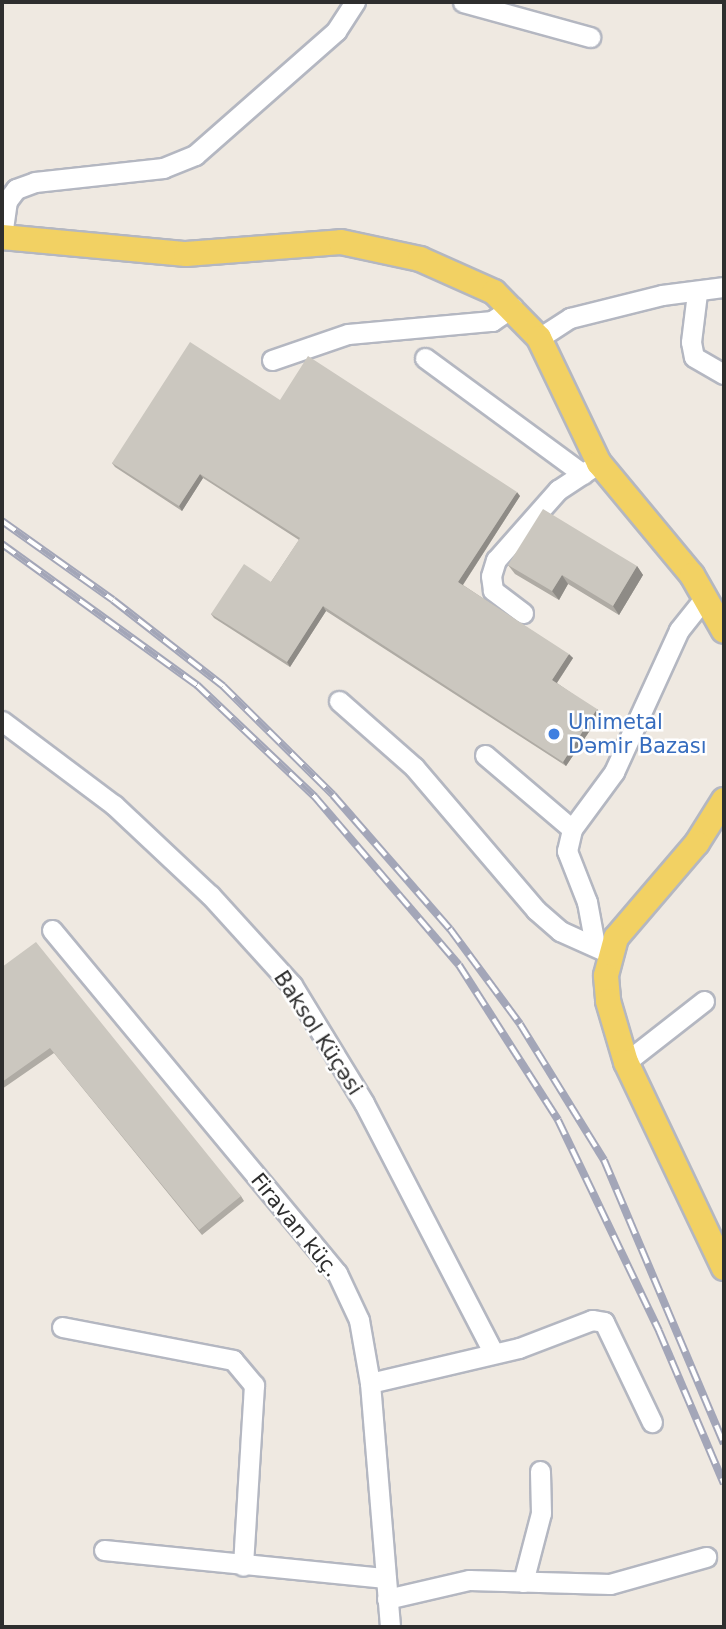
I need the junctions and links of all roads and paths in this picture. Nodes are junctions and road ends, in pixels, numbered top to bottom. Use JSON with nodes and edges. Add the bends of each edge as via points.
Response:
{"nodes":[{"id":1,"x":355,"y":2,"type":"edge"},
{"id":2,"x":463,"y":2,"type":"edge"},
{"id":3,"x":590,"y":37,"type":"dead end"},
{"id":4,"x":2,"y":236,"type":"edge"},
{"id":5,"x":724,"y":287,"type":"edge"},
{"id":6,"x":697,"y":293,"type":"junction"},
{"id":7,"x":513,"y":307,"type":"junction"},
{"id":8,"x":539,"y":338,"type":"junction"},
{"id":9,"x":425,"y":358,"type":"dead end"},
{"id":10,"x":272,"y":360,"type":"dead end"},
{"id":11,"x":724,"y":374,"type":"edge"},
{"id":12,"x":591,"y":469,"type":"junction"},
{"id":13,"x":706,"y":596,"type":"junction"},
{"id":14,"x":523,"y":613,"type":"dead end"},
{"id":15,"x":724,"y":631,"type":"edge"},
{"id":16,"x":339,"y":701,"type":"dead end"},
{"id":17,"x":2,"y":721,"type":"edge"},
{"id":18,"x":485,"y":755,"type":"dead end"},
{"id":19,"x":724,"y":800,"type":"edge"},
{"id":20,"x":572,"y":829,"type":"junction"},
{"id":21,"x":52,"y":930,"type":"dead end"},
{"id":22,"x":602,"y":950,"type":"junction"},
{"id":23,"x":704,"y":1002,"type":"dead end"},
{"id":24,"x":626,"y":1062,"type":"junction"},
{"id":25,"x":721,"y":1253,"type":"edge"},
{"id":26,"x":62,"y":1327,"type":"dead end"},
{"id":27,"x":494,"y":1352,"type":"junction"},
{"id":28,"x":370,"y":1383,"type":"junction"},
{"id":29,"x":652,"y":1422,"type":"dead end"},
{"id":30,"x":540,"y":1471,"type":"dead end"},
{"id":31,"x":104,"y":1550,"type":"dead end"},
{"id":32,"x":706,"y":1557,"type":"dead end"},
{"id":33,"x":243,"y":1566,"type":"junction"},
{"id":34,"x":386,"y":1578,"type":"junction"},
{"id":35,"x":523,"y":1582,"type":"junction"},
{"id":36,"x":387,"y":1599,"type":"junction"},
{"id":37,"x":390,"y":1627,"type":"edge"}],
"edges":[{"from":1,"to":4,"type":"street","via":[[336,31],[195,155],[163,168],[35,182],[16,189],[7,201]]},
{"from":2,"to":3,"type":"street"},
{"from":4,"to":7,"type":"main road","via":[[186,254],[341,242],[450,270]]},
{"from":5,"to":6,"type":"street"},
{"from":6,"to":8,"type":"street","via":[[663,295],[570,318]]},
{"from":6,"to":11,"type":"street","via":[[691,342],[694,356]]},
{"from":7,"to":8,"type":"main road"},
{"from":7,"to":10,"type":"street","via":[[492,321],[348,334]]},
{"from":8,"to":12,"type":"main road"},
{"from":9,"to":12,"type":"street"},
{"from":12,"to":13,"type":"main road"},
{"from":12,"to":14,"type":"street","via":[[550,497],[496,560],[493,590]]},
{"from":13,"to":15,"type":"main road"},
{"from":13,"to":20,"type":"street","via":[[679,630],[614,772]]},
{"from":16,"to":22,"type":"street","via":[[414,767],[536,911],[560,931]]},
{"from":17,"to":27,"type":"street","name":"Baksol Küçəsi","via":[[114,805],[210,895],[292,985],[364,1103]]},
{"from":18,"to":20,"type":"street"},
{"from":19,"to":22,"type":"main road","via":[[697,843]]},
{"from":20,"to":22,"type":"street","via":[[567,851]]},
{"from":21,"to":28,"type":"street","name":"Firavan küç.","via":[[337,1273],[359,1320]]},
{"from":22,"to":24,"type":"main road","via":[[608,1001]]},
{"from":23,"to":24,"type":"street"},
{"from":24,"to":25,"type":"main road"},
{"from":26,"to":33,"type":"street","via":[[233,1360],[254,1385]]},
{"from":27,"to":28,"type":"street"},
{"from":27,"to":29,"type":"street","via":[[519,1348],[592,1320],[604,1322]]},
{"from":28,"to":34,"type":"street","name":"Firavan küç."},
{"from":30,"to":35,"type":"street","via":[[541,1513]]},
{"from":31,"to":33,"type":"street"},
{"from":32,"to":35,"type":"street","via":[[610,1584]]},
{"from":33,"to":34,"type":"street"},
{"from":34,"to":36,"type":"street","name":"Firavan küç."},
{"from":35,"to":36,"type":"street","via":[[452,1581],[434,1590]]},
{"from":36,"to":37,"type":"street","name":"Firavan küç."}]}
